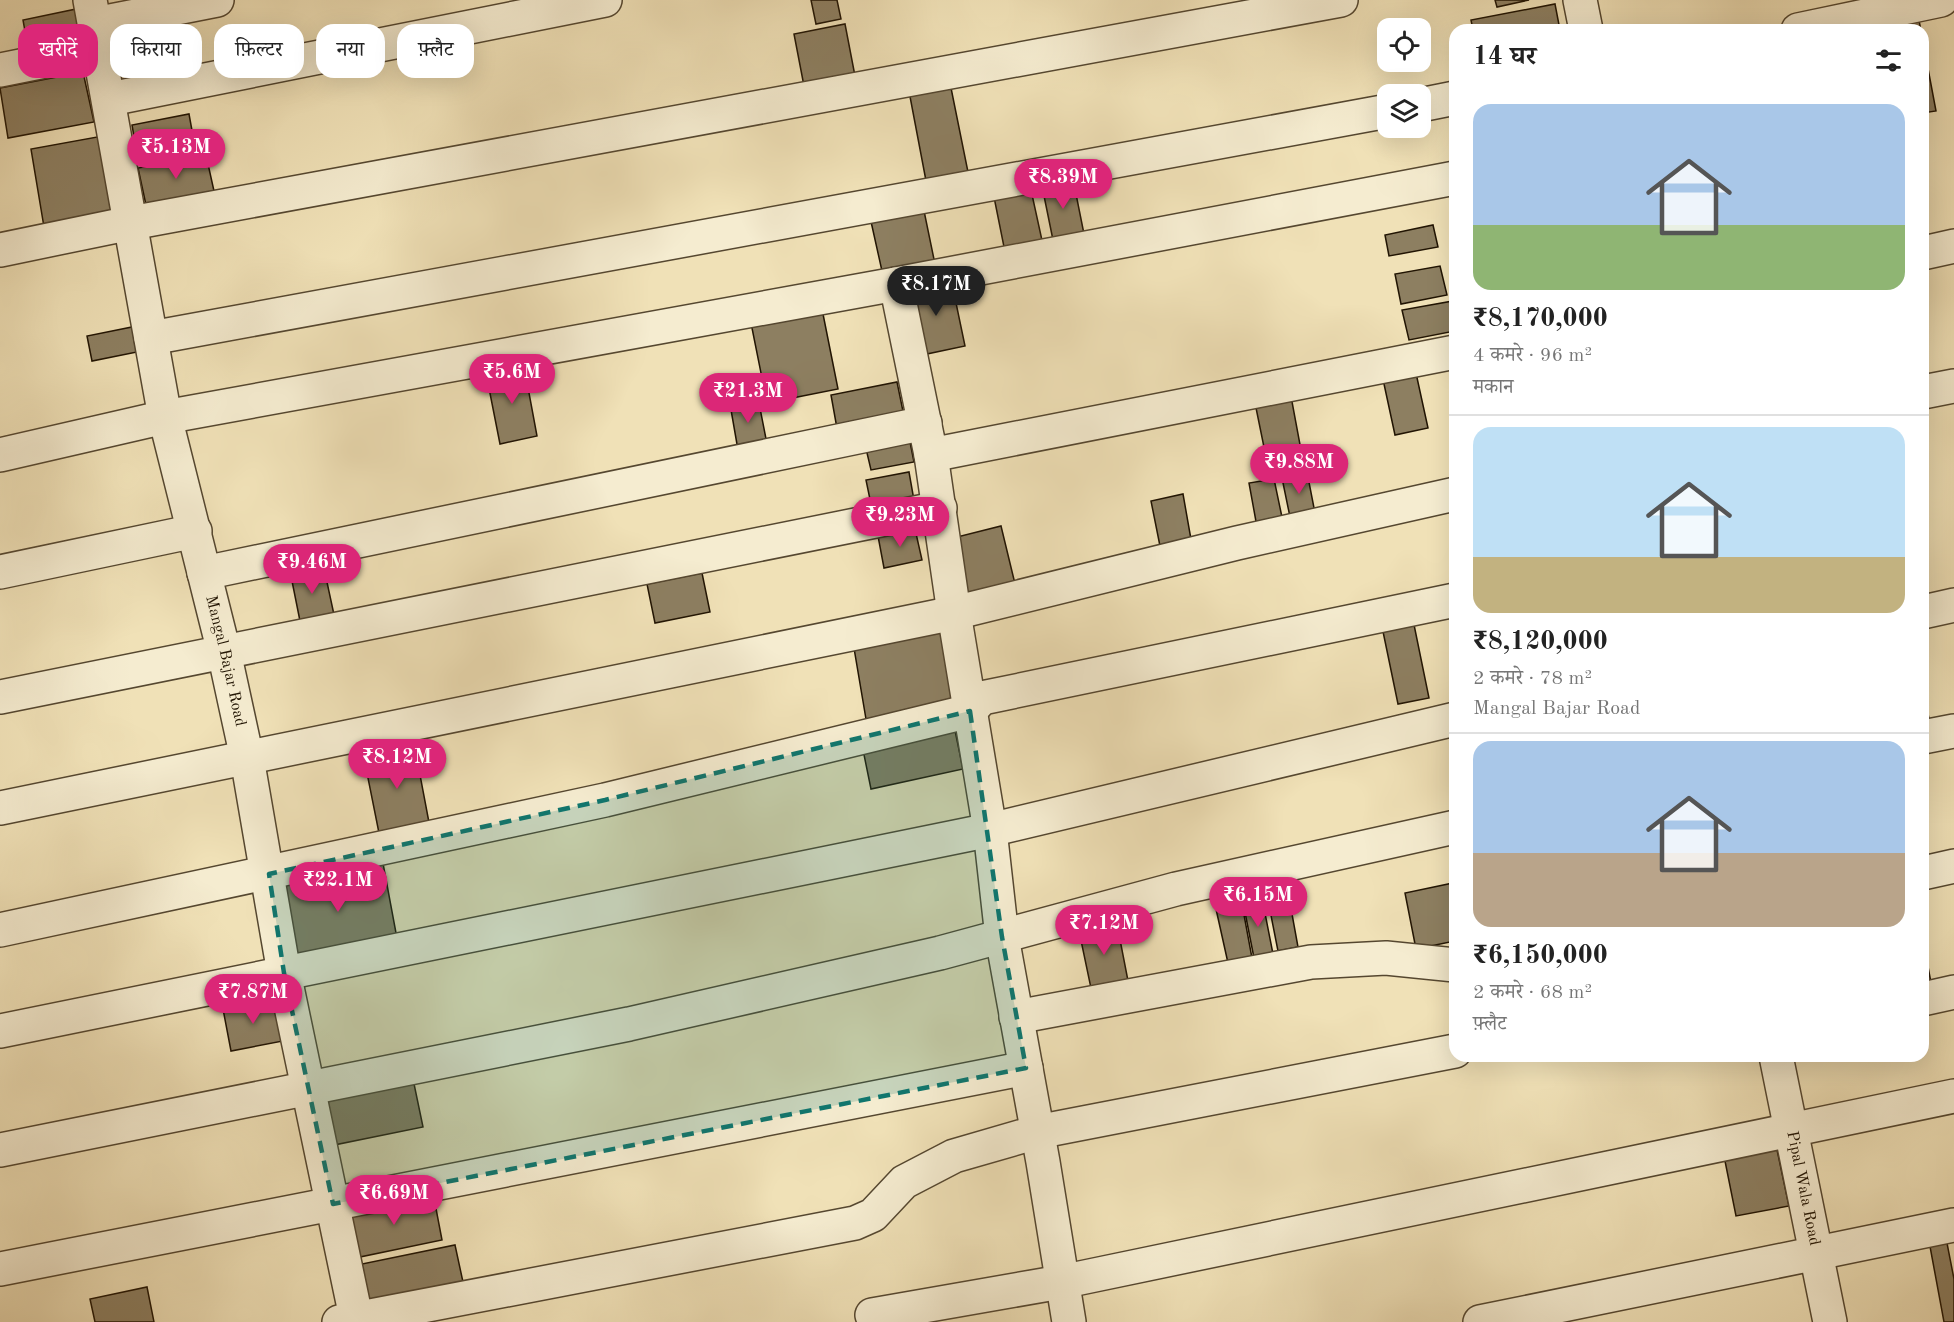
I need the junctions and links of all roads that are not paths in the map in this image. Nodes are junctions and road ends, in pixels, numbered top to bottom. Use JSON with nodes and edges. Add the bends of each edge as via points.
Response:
{"nodes":[{"id":1,"x":218,"y":0,"type":"edge"},
{"id":2,"x":605,"y":0,"type":"edge"},
{"id":3,"x":1341,"y":0,"type":"edge"},
{"id":4,"x":1580,"y":0,"type":"edge"},
{"id":5,"x":1941,"y":0,"type":"edge"},
{"id":6,"x":95,"y":24,"type":"edge"},
{"id":7,"x":1585,"y":24,"type":"edge"},
{"id":8,"x":1827,"y":24,"type":"edge"},
{"id":9,"x":98,"y":39,"type":"edge"},
{"id":10,"x":18,"y":61,"type":"edge"},
{"id":11,"x":0,"y":70,"type":"edge"},
{"id":12,"x":110,"y":99,"type":"junction"},
{"id":13,"x":1449,"y":99,"type":"edge"},
{"id":14,"x":1431,"y":103,"type":"edge"},
{"id":15,"x":1377,"y":113,"type":"edge"},
{"id":16,"x":1449,"y":179,"type":"edge"},
{"id":17,"x":131,"y":223,"type":"junction"},
{"id":18,"x":1954,"y":246,"type":"edge"},
{"id":19,"x":0,"y":250,"type":"edge"},
{"id":20,"x":1929,"y":252,"type":"edge"},
{"id":21,"x":896,"y":284,"type":"junction"},
{"id":22,"x":151,"y":338,"type":"junction"},
{"id":23,"x":1449,"y":353,"type":"edge"},
{"id":24,"x":1954,"y":386,"type":"edge"},
{"id":25,"x":1929,"y":391,"type":"edge"},
{"id":26,"x":165,"y":417,"type":"junction"},
{"id":27,"x":925,"y":423,"type":"junction"},
{"id":28,"x":0,"y":455,"type":"edge"},
{"id":29,"x":932,"y":455,"type":"junction"},
{"id":30,"x":1449,"y":495,"type":"edge"},
{"id":31,"x":940,"y":508,"type":"junction"},
{"id":32,"x":195,"y":531,"type":"junction"},
{"id":33,"x":0,"y":572,"type":"edge"},
{"id":34,"x":204,"y":573,"type":"junction"},
{"id":35,"x":1449,"y":601,"type":"edge"},
{"id":36,"x":1954,"y":605,"type":"edge"},
{"id":37,"x":1929,"y":611,"type":"edge"},
{"id":38,"x":954,"y":613,"type":"junction"},
{"id":39,"x":224,"y":652,"type":"junction"},
{"id":40,"x":0,"y":697,"type":"edge"},
{"id":41,"x":970,"y":711,"type":"junction"},
{"id":42,"x":1449,"y":719,"type":"edge"},
{"id":43,"x":1954,"y":731,"type":"edge"},
{"id":44,"x":1929,"y":736,"type":"edge"},
{"id":45,"x":247,"y":758,"type":"junction"},
{"id":46,"x":0,"y":808,"type":"edge"},
{"id":47,"x":1449,"y":828,"type":"edge"},
{"id":48,"x":990,"y":830,"type":"junction"},
{"id":49,"x":1954,"y":866,"type":"edge"},
{"id":50,"x":1929,"y":872,"type":"edge"},
{"id":51,"x":269,"y":874,"type":"junction"},
{"id":52,"x":0,"y":930,"type":"edge"},
{"id":53,"x":1002,"y":937,"type":"junction"},
{"id":54,"x":1449,"y":963,"type":"edge"},
{"id":55,"x":284,"y":973,"type":"junction"},
{"id":56,"x":1954,"y":992,"type":"edge"},
{"id":57,"x":1929,"y":998,"type":"edge"},
{"id":58,"x":1016,"y":1017,"type":"junction"},
{"id":59,"x":0,"y":1031,"type":"edge"},
{"id":60,"x":1449,"y":1052,"type":"edge"},
{"id":61,"x":1777,"y":1062,"type":"edge"},
{"id":62,"x":1026,"y":1068,"type":"junction"},
{"id":63,"x":308,"y":1088,"type":"junction"},
{"id":64,"x":1954,"y":1096,"type":"edge"},
{"id":65,"x":1790,"y":1129,"type":"junction"},
{"id":66,"x":1037,"y":1132,"type":"junction"},
{"id":67,"x":0,"y":1150,"type":"edge"},
{"id":68,"x":333,"y":1204,"type":"junction"},
{"id":69,"x":1954,"y":1225,"type":"edge"},
{"id":70,"x":1815,"y":1254,"type":"junction"},
{"id":71,"x":0,"y":1269,"type":"edge"},
{"id":72,"x":1060,"y":1282,"type":"junction"},
{"id":73,"x":872,"y":1316,"type":"dead end"},
{"id":74,"x":351,"y":1321,"type":"edge"},
{"id":75,"x":1069,"y":1322,"type":"edge"},
{"id":76,"x":1480,"y":1322,"type":"edge"},
{"id":77,"x":1830,"y":1322,"type":"edge"}],
"edges":[{"from":1,"to":6,"type":"street"},
{"from":2,"to":12,"type":"street"},
{"from":3,"to":17,"type":"street"},
{"from":4,"to":7,"type":"street"},
{"from":5,"to":8,"type":"street"},
{"from":9,"to":12,"type":"street","name":"Mangal Bajar Road"},
{"from":10,"to":11,"type":"street"},
{"from":12,"to":17,"type":"street","name":"Mangal Bajar Road"},
{"from":13,"to":14,"type":"street"},
{"from":15,"to":22,"type":"street"},
{"from":16,"to":21,"type":"street"},
{"from":17,"to":19,"type":"street"},
{"from":17,"to":22,"type":"street","name":"Mangal Bajar Road"},
{"from":18,"to":20,"type":"street"},
{"from":21,"to":26,"type":"street"},
{"from":21,"to":27,"type":"street"},
{"from":22,"to":26,"type":"street","name":"Mangal Bajar Road"},
{"from":23,"to":29,"type":"street"},
{"from":24,"to":25,"type":"street"},
{"from":26,"to":28,"type":"street"},
{"from":26,"to":32,"type":"street","name":"Mangal Bajar Road"},
{"from":27,"to":29,"type":"street"},
{"from":27,"to":34,"type":"street"},
{"from":29,"to":31,"type":"street"},
{"from":30,"to":38,"type":"street"},
{"from":31,"to":38,"type":"street"},
{"from":31,"to":39,"type":"street"},
{"from":32,"to":33,"type":"street"},
{"from":32,"to":34,"type":"street","name":"Mangal Bajar Road"},
{"from":34,"to":39,"type":"street","name":"Mangal Bajar Road"},
{"from":35,"to":41,"type":"street","via":[[982,698]]},
{"from":36,"to":37,"type":"street"},
{"from":38,"to":41,"type":"street"},
{"from":38,"to":45,"type":"street"},
{"from":39,"to":40,"type":"street"},
{"from":39,"to":45,"type":"street","name":"Mangal Bajar Road"},
{"from":41,"to":48,"type":"street"},
{"from":41,"to":51,"type":"street","via":[[605,800],[391,844]]},
{"from":42,"to":48,"type":"street"},
{"from":43,"to":44,"type":"street"},
{"from":45,"to":46,"type":"street"},
{"from":45,"to":51,"type":"street","name":"Mangal Bajar Road"},
{"from":47,"to":53,"type":"street","via":[[1176,889]]},
{"from":48,"to":53,"type":"street"},
{"from":48,"to":55,"type":"street"},
{"from":49,"to":50,"type":"street"},
{"from":51,"to":52,"type":"street"},
{"from":51,"to":55,"type":"street","name":"Mangal Bajar Road"},
{"from":53,"to":58,"type":"street"},
{"from":53,"to":63,"type":"street","via":[[628,1024]]},
{"from":54,"to":58,"type":"street","via":[[1386,958],[1311,962]]},
{"from":55,"to":59,"type":"street"},
{"from":55,"to":63,"type":"street","name":"Mangal Bajar Road"},
{"from":56,"to":57,"type":"street"},
{"from":58,"to":62,"type":"street"},
{"from":60,"to":66,"type":"street"},
{"from":61,"to":65,"type":"street","name":"Pipal Wala Road"},
{"from":62,"to":66,"type":"street"},
{"from":62,"to":68,"type":"street"},
{"from":63,"to":67,"type":"street"},
{"from":63,"to":68,"type":"street","name":"Mangal Bajar Road"},
{"from":64,"to":65,"type":"street"},
{"from":65,"to":70,"type":"street","name":"Pipal Wala Road"},
{"from":65,"to":72,"type":"street"},
{"from":66,"to":72,"type":"street"},
{"from":66,"to":74,"type":"street","via":[[926,1168],[904,1182],[873,1215],[855,1223]]},
{"from":68,"to":71,"type":"street"},
{"from":68,"to":74,"type":"street","name":"Mangal Bajar Road"},
{"from":69,"to":70,"type":"street"},
{"from":70,"to":76,"type":"street"},
{"from":70,"to":77,"type":"street","name":"Pipal Wala Road"},
{"from":72,"to":73,"type":"street"},
{"from":72,"to":75,"type":"street"}]}
